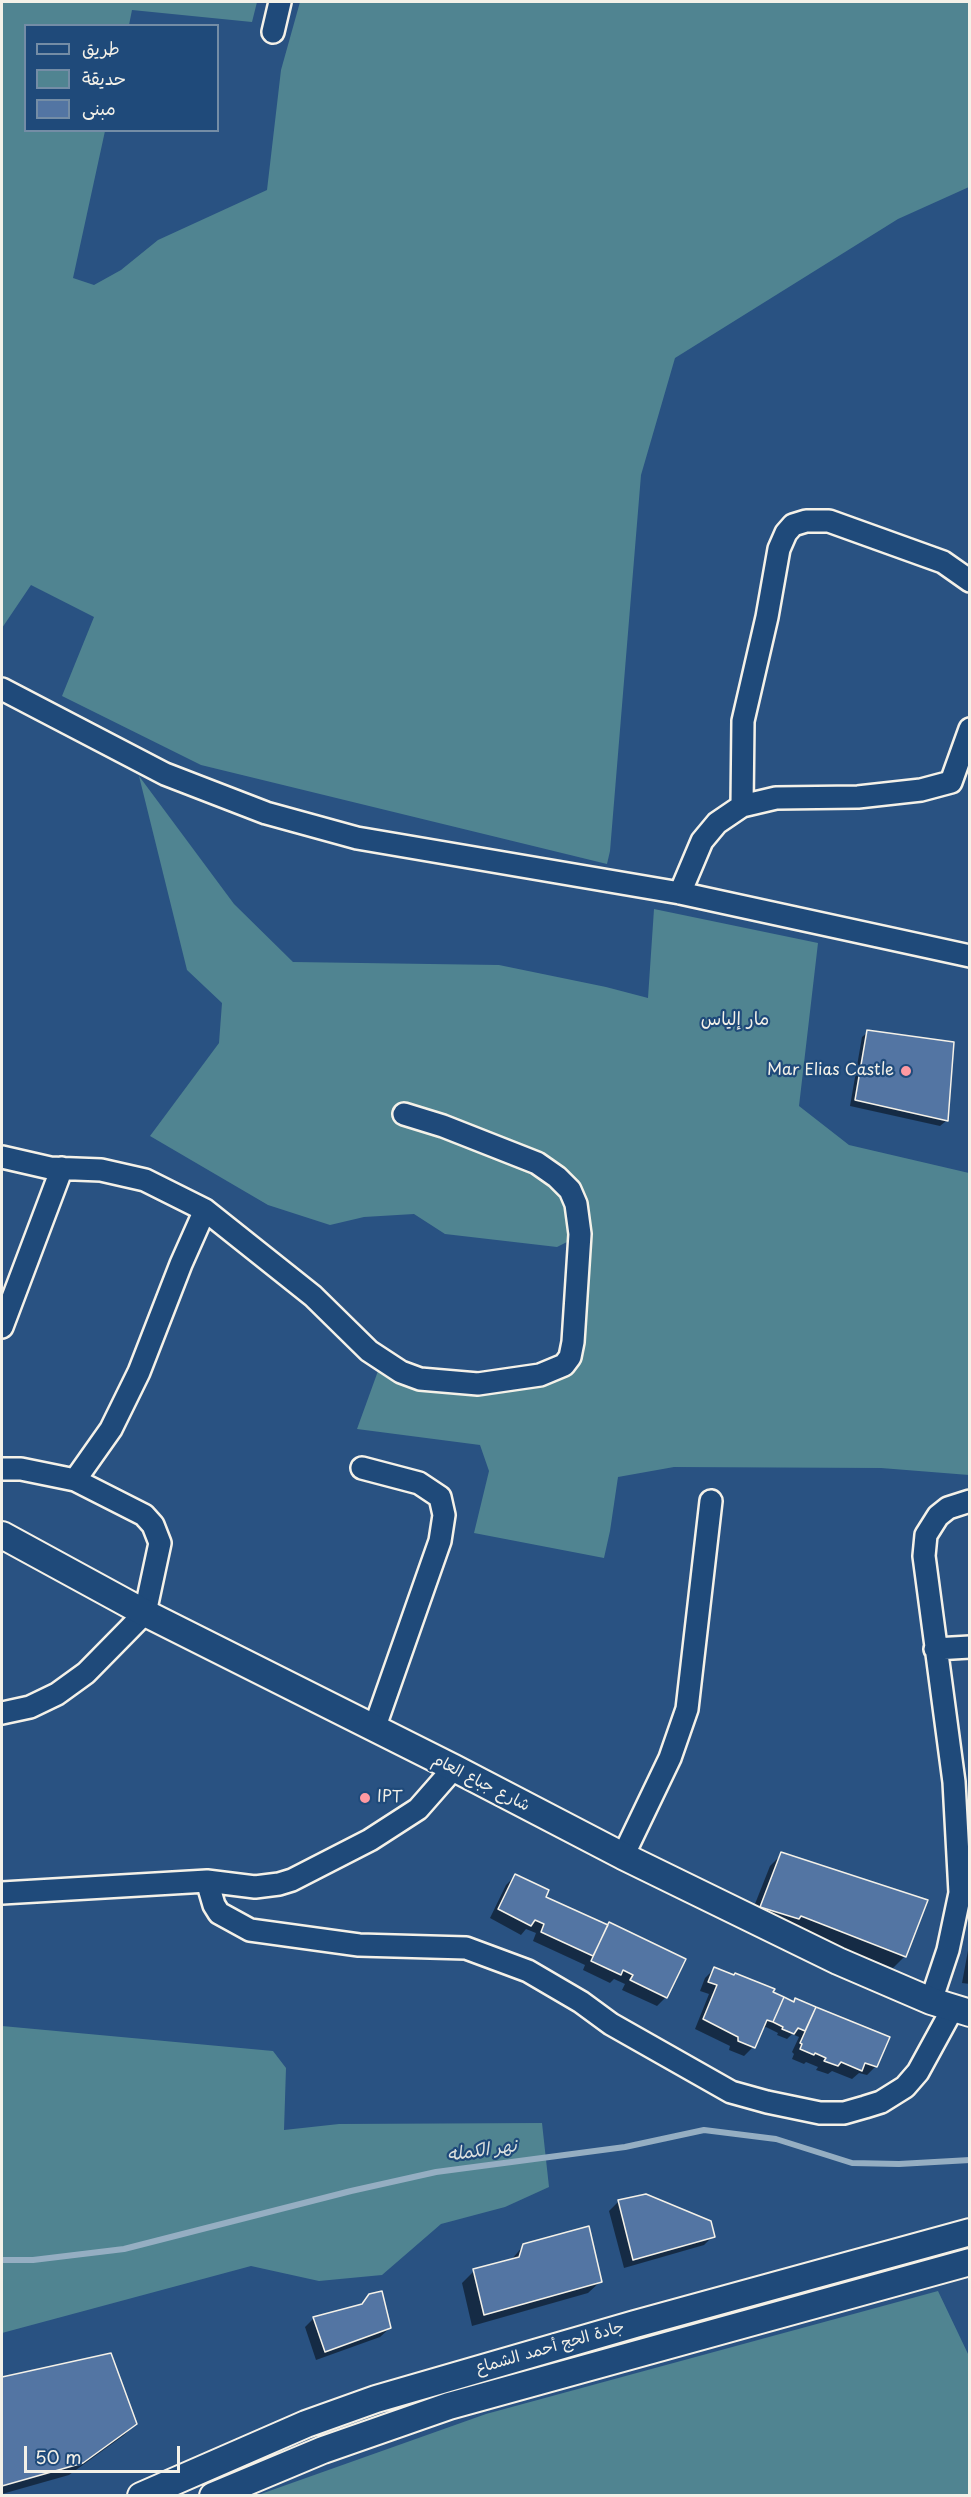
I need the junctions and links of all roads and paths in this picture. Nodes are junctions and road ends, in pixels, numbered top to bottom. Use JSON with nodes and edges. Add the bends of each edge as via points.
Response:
{"nodes":[{"id":1,"x":280,"y":2,"type":"edge"},
{"id":2,"x":273,"y":32,"type":"dead end"},
{"id":3,"x":969,"y":580,"type":"edge"},
{"id":4,"x":2,"y":689,"type":"edge"},
{"id":5,"x":969,"y":729,"type":"edge"},
{"id":6,"x":742,"y":806,"type":"junction"},
{"id":7,"x":680,"y":893,"type":"junction"},
{"id":8,"x":969,"y":956,"type":"edge"},
{"id":9,"x":404,"y":1114,"type":"dead end"},
{"id":10,"x":2,"y":1157,"type":"edge"},
{"id":11,"x":62,"y":1168,"type":"junction"},
{"id":12,"x":205,"y":1209,"type":"junction"},
{"id":13,"x":2,"y":1327,"type":"edge"},
{"id":14,"x":362,"y":1468,"type":"dead end"},
{"id":15,"x":2,"y":1469,"type":"edge"},
{"id":16,"x":75,"y":1480,"type":"junction"},
{"id":17,"x":711,"y":1501,"type":"dead end"},
{"id":18,"x":969,"y":1501,"type":"edge"},
{"id":19,"x":2,"y":1535,"type":"edge"},
{"id":20,"x":145,"y":1613,"type":"junction"},
{"id":21,"x":969,"y":1647,"type":"edge"},
{"id":22,"x":935,"y":1649,"type":"junction"},
{"id":23,"x":2,"y":1713,"type":"edge"},
{"id":24,"x":374,"y":1729,"type":"junction"},
{"id":25,"x":454,"y":1768,"type":"junction"},
{"id":26,"x":623,"y":1856,"type":"junction"},
{"id":27,"x":207,"y":1881,"type":"junction"},
{"id":28,"x":2,"y":1893,"type":"edge"},
{"id":29,"x":956,"y":2012,"type":"edge"},
{"id":30,"x":969,"y":2232,"type":"edge"},
{"id":31,"x":969,"y":2262,"type":"edge"},
{"id":32,"x":141,"y":2496,"type":"edge"},
{"id":33,"x":213,"y":2496,"type":"edge"}],
"edges":[{"from":1,"to":2,"type":"street"},
{"from":3,"to":6,"type":"street","via":[[943,562],[829,521],[793,525],[779,549],[743,721]]},
{"from":4,"to":7,"type":"street","via":[[165,774],[266,813],[357,838]]},
{"from":5,"to":6,"type":"street","via":[[951,782],[921,790],[858,797],[776,798]]},
{"from":6,"to":7,"type":"street","via":[[717,823],[702,841]]},
{"from":7,"to":8,"type":"street"},
{"from":9,"to":12,"type":"street","via":[[537,1163],[570,1190],[580,1234],[573,1342],[564,1365],[540,1375],[478,1384],[420,1379],[401,1372],[369,1351],[313,1296]]},
{"from":10,"to":11,"type":"street"},
{"from":11,"to":12,"type":"street","via":[[101,1170],[145,1180]]},
{"from":11,"to":13,"type":"street"},
{"from":12,"to":16,"type":"street","via":[[139,1372],[111,1429]]},
{"from":14,"to":24,"type":"street","via":[[419,1483],[440,1497],[444,1515],[440,1541]]},
{"from":15,"to":16,"type":"street"},
{"from":16,"to":20,"type":"street","via":[[144,1515],[158,1535],[159,1555]]},
{"from":17,"to":26,"type":"street","via":[[687,1708],[670,1758]]},
{"from":18,"to":22,"type":"street","via":[[948,1508],[926,1535],[924,1556]]},
{"from":19,"to":20,"type":"main road","name":"شارع جباع العام"},
{"from":20,"to":23,"type":"street","via":[[86,1673],[57,1694],[30,1707]]},
{"from":20,"to":24,"type":"main road","name":"شارع جباع العام"},
{"from":21,"to":22,"type":"street"},
{"from":22,"to":29,"type":"street","via":[[954,1782],[960,1893],[948,1950]]},
{"from":24,"to":25,"type":"main road","name":"شارع جباع العام"},
{"from":25,"to":26,"type":"main road","name":"شارع جباع العام"},
{"from":25,"to":27,"type":"street","via":[[418,1809],[370,1840],[292,1880],[255,1887]]},
{"from":26,"to":29,"type":"main road","name":"شارع جباع العام","via":[[838,1961]]},
{"from":27,"to":28,"type":"street"},
{"from":27,"to":29,"type":"street","via":[[219,1913],[250,1930],[359,1945],[466,1948],[528,1971],[611,2024],[731,2092],[820,2113],[865,2107],[905,2087]]},
{"from":30,"to":32,"type":"main road","name":"جادة الحج أحمد الشماع","via":[[376,2399],[306,2424]]},
{"from":31,"to":33,"type":"main road","name":"جادة الحج أحمد الشماع","via":[[449,2406],[323,2450]]}]}
